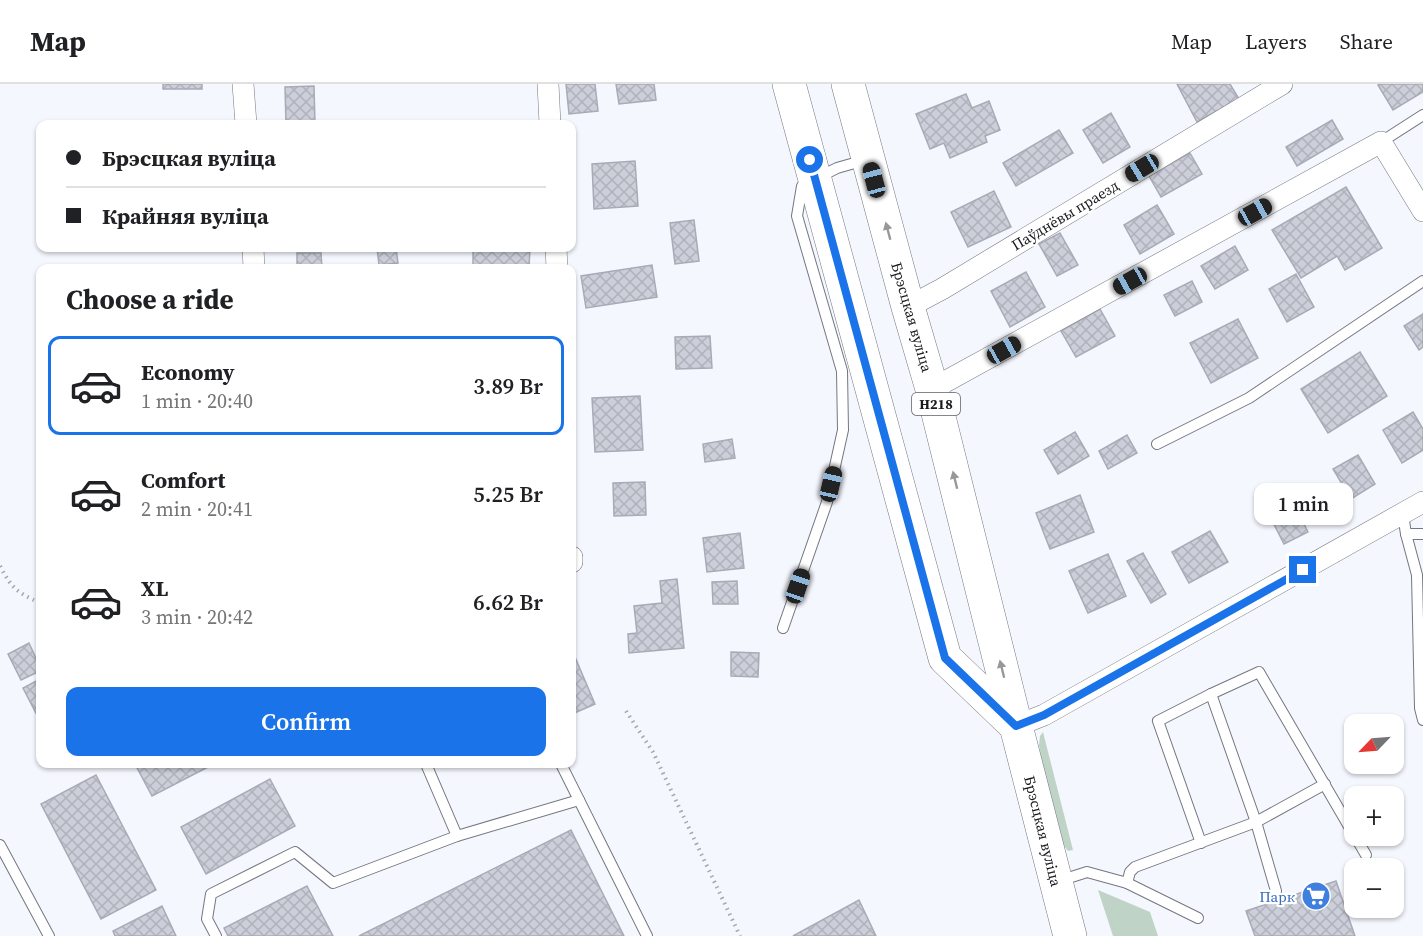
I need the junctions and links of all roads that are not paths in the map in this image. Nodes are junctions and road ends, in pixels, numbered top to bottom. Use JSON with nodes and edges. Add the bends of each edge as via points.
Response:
{"nodes":[{"id":1,"x":243,"y":84,"type":"edge"},
{"id":2,"x":548,"y":84,"type":"edge"},
{"id":3,"x":789,"y":84,"type":"edge"},
{"id":4,"x":848,"y":84,"type":"edge"},
{"id":5,"x":1282,"y":84,"type":"edge"},
{"id":6,"x":1423,"y":115,"type":"edge"},
{"id":7,"x":246,"y":120,"type":"edge"},
{"id":8,"x":550,"y":120,"type":"edge"},
{"id":9,"x":1381,"y":142,"type":"junction"},
{"id":10,"x":869,"y":159,"type":"junction"},
{"id":11,"x":815,"y":179,"type":"junction"},
{"id":12,"x":1423,"y":210,"type":"edge"},
{"id":13,"x":1423,"y":282,"type":"edge"},
{"id":14,"x":908,"y":307,"type":"junction"},
{"id":15,"x":933,"y":389,"type":"junction"},
{"id":16,"x":1156,"y":444,"type":"dead end"},
{"id":17,"x":1423,"y":502,"type":"edge"},
{"id":18,"x":1405,"y":524,"type":"junction"},
{"id":19,"x":1423,"y":534,"type":"edge"},
{"id":20,"x":783,"y":628,"type":"dead end"},
{"id":21,"x":1211,"y":694,"type":"junction"},
{"id":22,"x":1423,"y":720,"type":"edge"},
{"id":23,"x":1016,"y":726,"type":"junction"},
{"id":24,"x":428,"y":768,"type":"edge"},
{"id":25,"x":563,"y":768,"type":"edge"},
{"id":26,"x":1325,"y":784,"type":"junction"},
{"id":27,"x":579,"y":800,"type":"junction"},
{"id":28,"x":1344,"y":816,"type":"edge"},
{"id":29,"x":1256,"y":822,"type":"junction"},
{"id":30,"x":457,"y":836,"type":"junction"},
{"id":31,"x":1201,"y":843,"type":"junction"},
{"id":32,"x":0,"y":845,"type":"edge"},
{"id":33,"x":1361,"y":846,"type":"edge"},
{"id":34,"x":1366,"y":855,"type":"dead end"},
{"id":35,"x":1056,"y":882,"type":"junction"},
{"id":36,"x":1127,"y":883,"type":"junction"},
{"id":37,"x":1276,"y":891,"type":"dead end"},
{"id":38,"x":1198,"y":918,"type":"dead end"},
{"id":39,"x":49,"y":936,"type":"edge"},
{"id":40,"x":216,"y":936,"type":"edge"},
{"id":41,"x":647,"y":936,"type":"edge"},
{"id":42,"x":1070,"y":936,"type":"edge"}],
"edges":[{"from":1,"to":7,"type":"street"},
{"from":2,"to":8,"type":"street"},
{"from":3,"to":11,"type":"main road"},
{"from":4,"to":10,"type":"main road","name":"Брэсцкая вуліца","number":"Н218"},
{"from":5,"to":14,"type":"street","name":"Паўднёвы праезд"},
{"from":6,"to":9,"type":"lane"},
{"from":9,"to":12,"type":"street"},
{"from":9,"to":15,"type":"street"},
{"from":10,"to":11,"type":"lane"},
{"from":14,"to":10,"type":"main road","name":"Брэсцкая вуліца","number":"Н218","one_way":true},
{"from":11,"to":20,"type":"lane","via":[[802,186],[797,216],[842,371],[843,430],[827,502]]},
{"from":11,"to":23,"type":"main road","via":[[945,658]]},
{"from":13,"to":16,"type":"lane","via":[[1249,398]]},
{"from":14,"to":15,"type":"main road","name":"Брэсцкая вуліца","number":"Н218"},
{"from":23,"to":15,"type":"main road","name":"Брэсцкая вуліца","number":"Н218","one_way":true},
{"from":17,"to":18,"type":"street"},
{"from":18,"to":19,"type":"lane"},
{"from":18,"to":22,"type":"lane","via":[[1417,574]]},
{"from":18,"to":23,"type":"street","via":[[1044,715]]},
{"from":21,"to":26,"type":"lane","via":[[1259,672]]},
{"from":21,"to":29,"type":"lane"},
{"from":21,"to":31,"type":"lane","via":[[1158,721]]},
{"from":23,"to":35,"type":"main road","name":"Брэсцкая вуліца","number":"Н218"},
{"from":24,"to":30,"type":"lane"},
{"from":25,"to":27,"type":"lane"},
{"from":26,"to":28,"type":"lane"},
{"from":26,"to":29,"type":"lane"},
{"from":27,"to":30,"type":"lane"},
{"from":27,"to":41,"type":"lane"},
{"from":29,"to":31,"type":"lane"},
{"from":29,"to":37,"type":"lane"},
{"from":30,"to":40,"type":"lane","via":[[333,883],[295,852],[211,894],[207,919]]},
{"from":31,"to":36,"type":"lane","via":[[1135,867]]},
{"from":32,"to":39,"type":"lane"},
{"from":33,"to":34,"type":"lane"},
{"from":35,"to":36,"type":"lane","via":[[1087,872]]},
{"from":35,"to":42,"type":"main road","name":"Брэсцкая вуліца","number":"Н218"},
{"from":36,"to":38,"type":"lane"}]}
